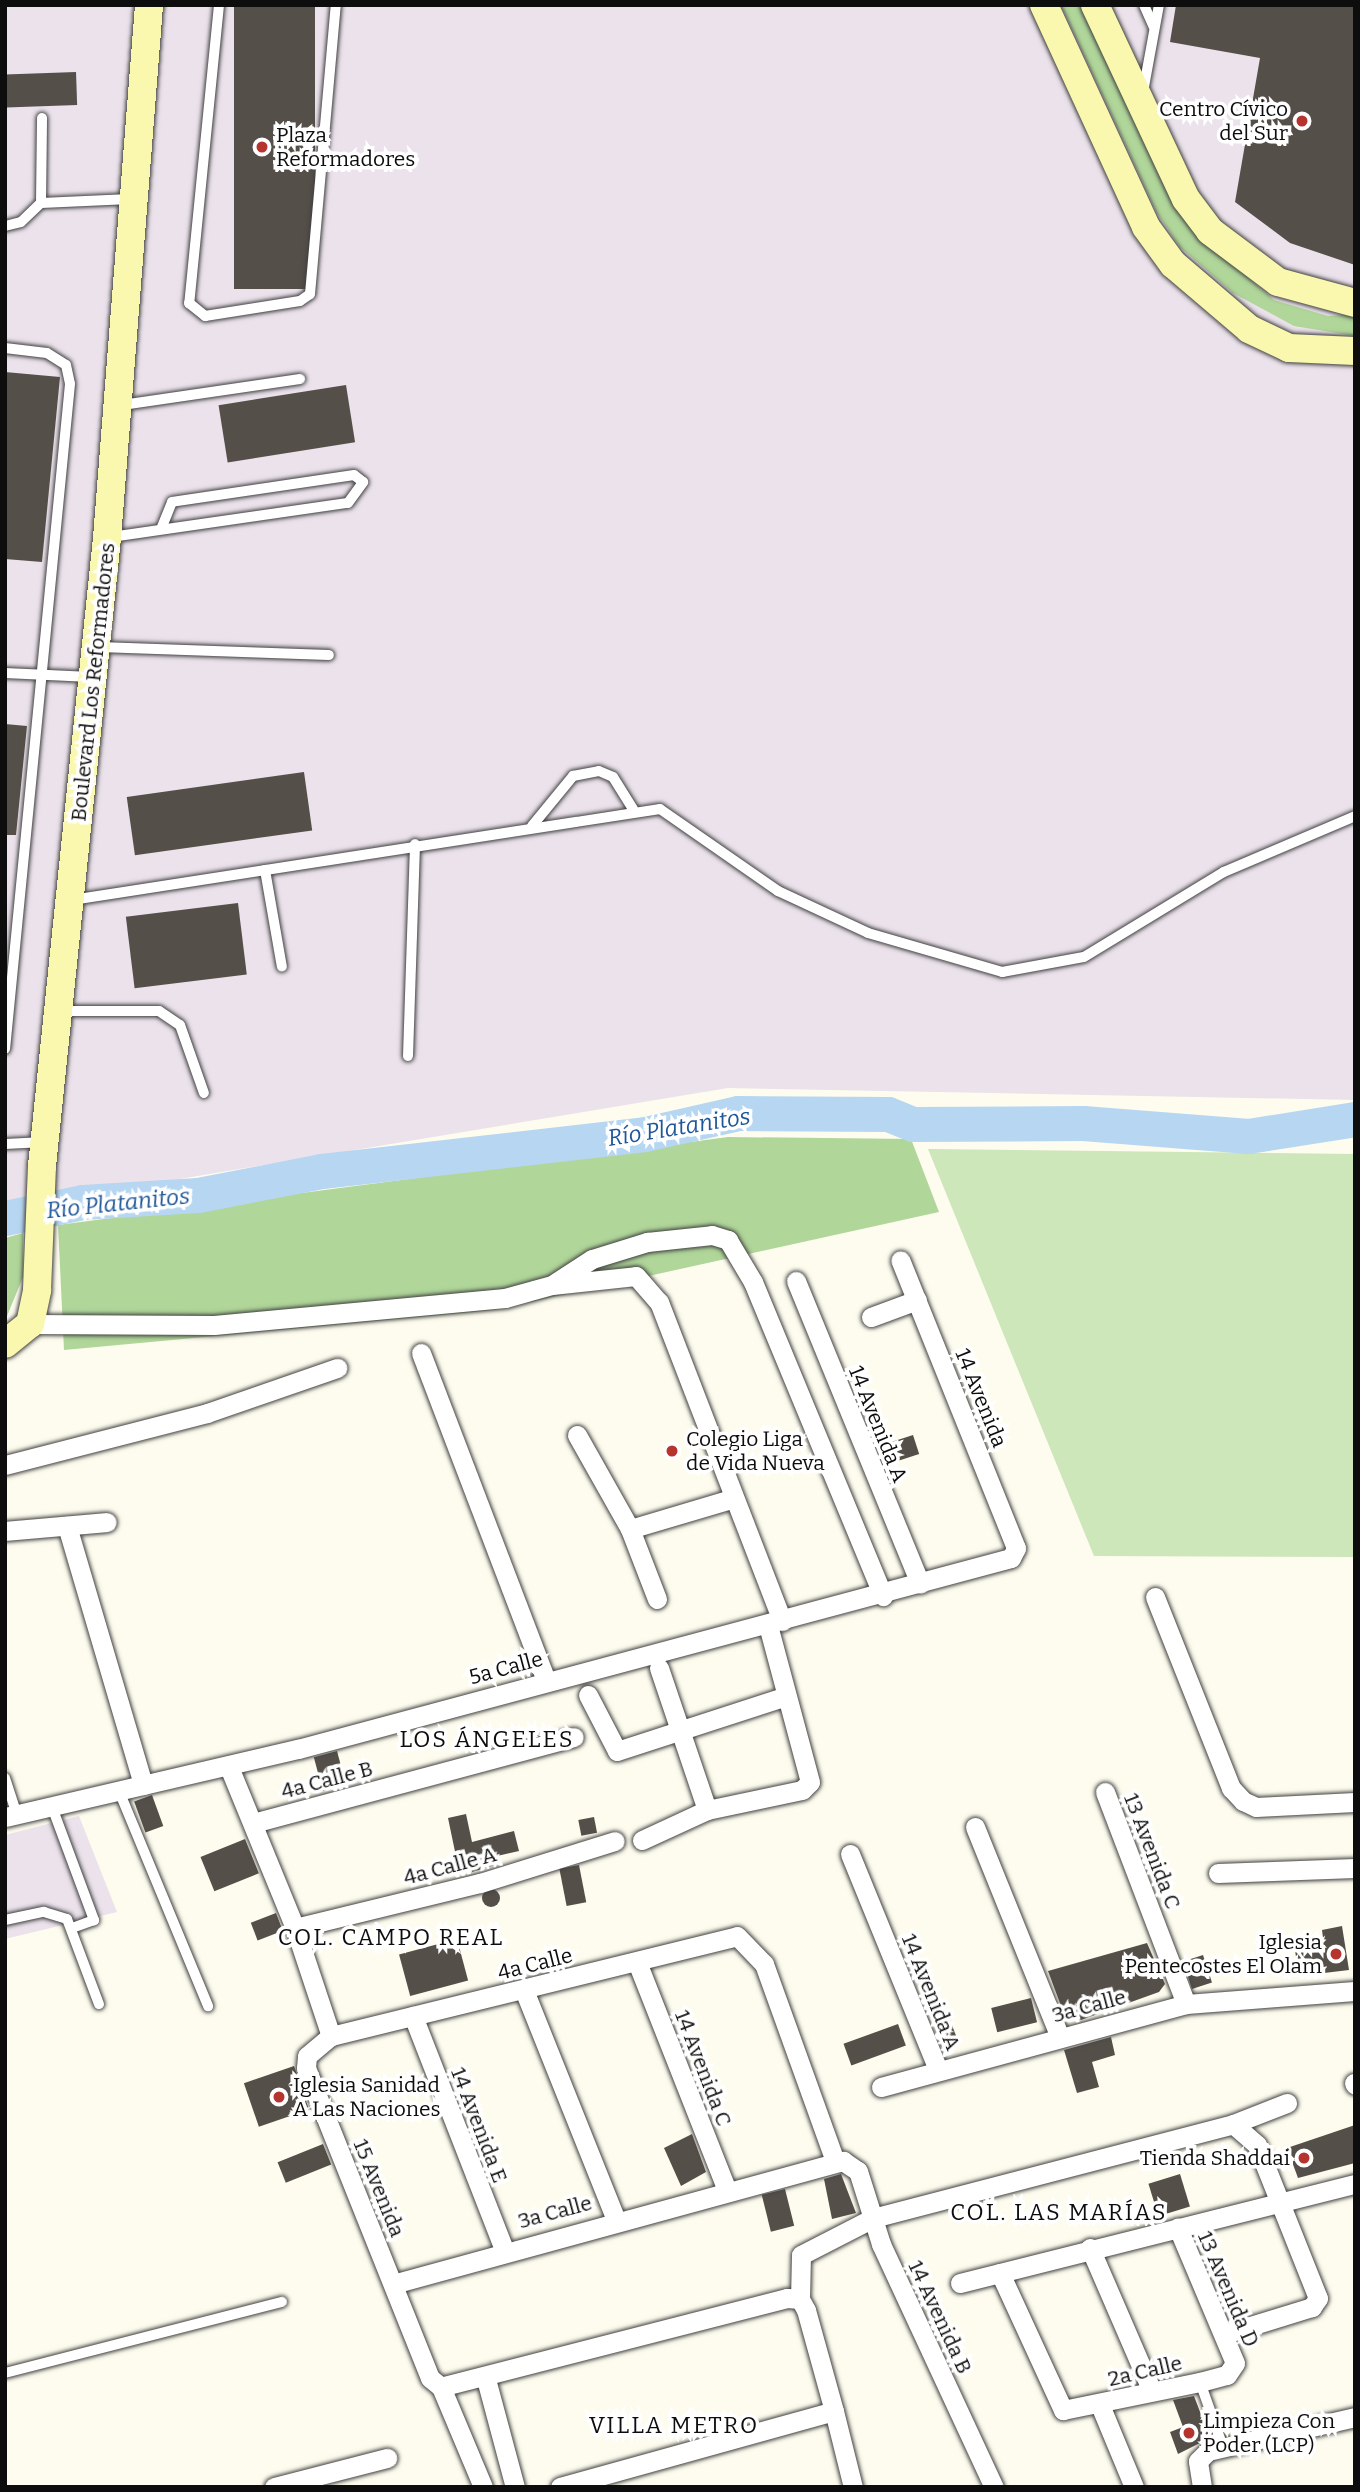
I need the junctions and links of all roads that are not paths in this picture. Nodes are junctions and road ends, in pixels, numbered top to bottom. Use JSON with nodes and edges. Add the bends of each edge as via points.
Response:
{"nodes":[{"id":1,"x":149,"y":5,"type":"edge"},
{"id":2,"x":219,"y":5,"type":"edge"},
{"id":3,"x":336,"y":5,"type":"edge"},
{"id":4,"x":1044,"y":5,"type":"edge"},
{"id":5,"x":1095,"y":5,"type":"edge"},
{"id":6,"x":1144,"y":5,"type":"edge"},
{"id":7,"x":1159,"y":5,"type":"edge"},
{"id":8,"x":1155,"y":27,"type":"junction"},
{"id":9,"x":1141,"y":102,"type":"junction"},
{"id":10,"x":42,"y":118,"type":"dead end"},
{"id":11,"x":134,"y":199,"type":"junction"},
{"id":12,"x":41,"y":203,"type":"junction"},
{"id":13,"x":5,"y":226,"type":"edge"},
{"id":14,"x":1355,"y":303,"type":"edge"},
{"id":15,"x":5,"y":348,"type":"edge"},
{"id":16,"x":1355,"y":351,"type":"edge"},
{"id":17,"x":300,"y":379,"type":"dead end"},
{"id":18,"x":118,"y":405,"type":"junction"},
{"id":19,"x":161,"y":529,"type":"junction"},
{"id":20,"x":107,"y":538,"type":"junction"},
{"id":21,"x":95,"y":646,"type":"junction"},
{"id":22,"x":329,"y":655,"type":"dead end"},
{"id":23,"x":5,"y":673,"type":"edge"},
{"id":24,"x":41,"y":675,"type":"junction"},
{"id":25,"x":92,"y":677,"type":"junction"},
{"id":26,"x":633,"y":809,"type":"junction"},
{"id":27,"x":1355,"y":816,"type":"edge"},
{"id":28,"x":532,"y":825,"type":"junction"},
{"id":29,"x":415,"y":844,"type":"junction"},
{"id":30,"x":265,"y":870,"type":"junction"},
{"id":31,"x":72,"y":900,"type":"junction"},
{"id":32,"x":282,"y":967,"type":"dead end"},
{"id":33,"x":59,"y":1011,"type":"junction"},
{"id":34,"x":5,"y":1049,"type":"edge"},
{"id":35,"x":408,"y":1056,"type":"dead end"},
{"id":36,"x":204,"y":1093,"type":"dead end"},
{"id":37,"x":5,"y":1144,"type":"edge"},
{"id":38,"x":43,"y":1154,"type":"junction"},
{"id":39,"x":900,"y":1260,"type":"dead end"},
{"id":40,"x":796,"y":1281,"type":"dead end"},
{"id":41,"x":552,"y":1285,"type":"junction"},
{"id":42,"x":917,"y":1300,"type":"junction"},
{"id":43,"x":872,"y":1317,"type":"dead end"},
{"id":44,"x":30,"y":1324,"type":"junction"},
{"id":45,"x":5,"y":1344,"type":"edge"},
{"id":46,"x":421,"y":1353,"type":"dead end"},
{"id":47,"x":337,"y":1368,"type":"dead end"},
{"id":48,"x":578,"y":1436,"type":"dead end"},
{"id":49,"x":5,"y":1465,"type":"edge"},
{"id":50,"x":731,"y":1499,"type":"junction"},
{"id":51,"x":107,"y":1522,"type":"dead end"},
{"id":52,"x":67,"y":1526,"type":"junction"},
{"id":53,"x":630,"y":1529,"type":"junction"},
{"id":54,"x":5,"y":1531,"type":"edge"},
{"id":55,"x":1015,"y":1554,"type":"joint"},
{"id":56,"x":920,"y":1584,"type":"junction"},
{"id":57,"x":883,"y":1596,"type":"junction"},
{"id":58,"x":1155,"y":1597,"type":"dead end"},
{"id":59,"x":657,"y":1599,"type":"dead end"},
{"id":60,"x":775,"y":1623,"type":"junction"},
{"id":61,"x":659,"y":1668,"type":"dead end"},
{"id":62,"x":546,"y":1680,"type":"junction"},
{"id":63,"x":588,"y":1695,"type":"dead end"},
{"id":64,"x":783,"y":1697,"type":"junction"},
{"id":65,"x":682,"y":1733,"type":"junction"},
{"id":66,"x":574,"y":1737,"type":"dead end"},
{"id":67,"x":229,"y":1767,"type":"junction"},
{"id":68,"x":5,"y":1778,"type":"edge"},
{"id":69,"x":143,"y":1785,"type":"junction"},
{"id":70,"x":119,"y":1791,"type":"junction"},
{"id":71,"x":1105,"y":1792,"type":"dead end"},
{"id":72,"x":1355,"y":1802,"type":"edge"},
{"id":73,"x":52,"y":1807,"type":"junction"},
{"id":74,"x":707,"y":1810,"type":"junction"},
{"id":75,"x":11,"y":1816,"type":"edge"},
{"id":76,"x":253,"y":1823,"type":"junction"},
{"id":77,"x":975,"y":1827,"type":"dead end"},
{"id":78,"x":642,"y":1840,"type":"dead end"},
{"id":79,"x":615,"y":1841,"type":"dead end"},
{"id":80,"x":850,"y":1854,"type":"dead end"},
{"id":81,"x":1355,"y":1868,"type":"edge"},
{"id":82,"x":1218,"y":1872,"type":"dead end"},
{"id":83,"x":5,"y":1920,"type":"edge"},
{"id":84,"x":75,"y":1927,"type":"junction"},
{"id":85,"x":295,"y":1928,"type":"junction"},
{"id":86,"x":748,"y":1942,"type":"joint"},
{"id":87,"x":637,"y":1962,"type":"junction"},
{"id":88,"x":524,"y":1990,"type":"junction"},
{"id":89,"x":1355,"y":1991,"type":"edge"},
{"id":90,"x":99,"y":2004,"type":"dead end"},
{"id":91,"x":1186,"y":2004,"type":"junction"},
{"id":92,"x":208,"y":2006,"type":"dead end"},
{"id":93,"x":413,"y":2016,"type":"junction"},
{"id":94,"x":331,"y":2036,"type":"junction"},
{"id":95,"x":1060,"y":2037,"type":"junction"},
{"id":96,"x":937,"y":2070,"type":"junction"},
{"id":97,"x":881,"y":2087,"type":"dead end"},
{"id":98,"x":1287,"y":2103,"type":"dead end"},
{"id":99,"x":1238,"y":2126,"type":"junction"},
{"id":100,"x":844,"y":2163,"type":"junction"},
{"id":101,"x":1355,"y":2184,"type":"edge"},
{"id":102,"x":727,"y":2191,"type":"junction"},
{"id":103,"x":1279,"y":2203,"type":"junction"},
{"id":104,"x":873,"y":2218,"type":"junction"},
{"id":105,"x":616,"y":2220,"type":"junction"},
{"id":106,"x":1178,"y":2228,"type":"junction"},
{"id":107,"x":1090,"y":2248,"type":"junction"},
{"id":108,"x":504,"y":2249,"type":"junction"},
{"id":109,"x":1000,"y":2273,"type":"junction"},
{"id":110,"x":960,"y":2283,"type":"dead end"},
{"id":111,"x":393,"y":2284,"type":"junction"},
{"id":112,"x":800,"y":2299,"type":"junction"},
{"id":113,"x":282,"y":2302,"type":"dead end"},
{"id":114,"x":1224,"y":2334,"type":"junction"},
{"id":115,"x":1234,"y":2367,"type":"joint"},
{"id":116,"x":5,"y":2373,"type":"edge"},
{"id":117,"x":486,"y":2379,"type":"junction"},
{"id":118,"x":1200,"y":2382,"type":"junction"},
{"id":119,"x":441,"y":2387,"type":"junction"},
{"id":120,"x":1152,"y":2391,"type":"junction"},
{"id":121,"x":1100,"y":2405,"type":"junction"},
{"id":122,"x":834,"y":2412,"type":"junction"},
{"id":123,"x":1355,"y":2417,"type":"edge"},
{"id":124,"x":1223,"y":2447,"type":"junction"},
{"id":125,"x":387,"y":2458,"type":"dead end"},
{"id":126,"x":348,"y":2478,"type":"edge"},
{"id":127,"x":274,"y":2487,"type":"edge"},
{"id":128,"x":483,"y":2487,"type":"edge"},
{"id":129,"x":515,"y":2487,"type":"edge"},
{"id":130,"x":561,"y":2487,"type":"edge"},
{"id":131,"x":853,"y":2487,"type":"edge"},
{"id":132,"x":994,"y":2487,"type":"edge"},
{"id":133,"x":1134,"y":2487,"type":"edge"},
{"id":134,"x":1202,"y":2487,"type":"edge"}],
"edges":[{"from":1,"to":11,"type":"main road","name":"Boulevard Los Reformadores"},
{"from":2,"to":3,"type":"lane","via":[[190,303],[205,316],[300,301],[310,294]]},
{"from":4,"to":16,"type":"main road","via":[[1146,227],[1174,264],[1250,329],[1289,348]]},
{"from":5,"to":9,"type":"main road"},
{"from":6,"to":8,"type":"lane"},
{"from":7,"to":8,"type":"lane"},
{"from":8,"to":9,"type":"lane"},
{"from":9,"to":14,"type":"main road","via":[[1186,199],[1210,231],[1278,282]]},
{"from":10,"to":12,"type":"lane"},
{"from":11,"to":12,"type":"lane"},
{"from":11,"to":18,"type":"main road","name":"Boulevard Los Reformadores"},
{"from":12,"to":13,"type":"lane","via":[[21,222]]},
{"from":15,"to":24,"type":"lane","via":[[47,353],[66,365],[70,384]]},
{"from":17,"to":18,"type":"lane"},
{"from":18,"to":20,"type":"main road","name":"Boulevard Los Reformadores"},
{"from":19,"to":19,"type":"lane","via":[[348,503],[363,482],[354,475],[172,502]]},
{"from":19,"to":20,"type":"lane"},
{"from":20,"to":21,"type":"main road","name":"Boulevard Los Reformadores"},
{"from":21,"to":22,"type":"lane"},
{"from":21,"to":25,"type":"main road","name":"Boulevard Los Reformadores"},
{"from":23,"to":24,"type":"lane"},
{"from":24,"to":25,"type":"lane"},
{"from":24,"to":34,"type":"lane"},
{"from":25,"to":31,"type":"main road","name":"Boulevard Los Reformadores"},
{"from":26,"to":27,"type":"lane","via":[[676,814],[736,866],[868,933],[1002,972],[1084,957],[1224,872]]},
{"from":26,"to":28,"type":"lane"},
{"from":26,"to":28,"type":"lane","via":[[613,778],[599,771],[573,776]]},
{"from":28,"to":29,"type":"lane"},
{"from":29,"to":30,"type":"lane"},
{"from":29,"to":35,"type":"lane"},
{"from":30,"to":31,"type":"lane"},
{"from":30,"to":32,"type":"lane"},
{"from":31,"to":33,"type":"main road","name":"Boulevard Los Reformadores"},
{"from":33,"to":36,"type":"lane","via":[[159,1011],[180,1025]]},
{"from":33,"to":38,"type":"main road","name":"Boulevard Los Reformadores"},
{"from":37,"to":38,"type":"lane"},
{"from":38,"to":44,"type":"main road","name":"Boulevard Los Reformadores","via":[[37,1290]]},
{"from":39,"to":42,"type":"street","name":"14 Avenida"},
{"from":40,"to":56,"type":"street","name":"14 Avenida A"},
{"from":41,"to":44,"type":"street","via":[[505,1298],[214,1325]]},
{"from":41,"to":50,"type":"street","via":[[636,1276],[654,1289]]},
{"from":41,"to":57,"type":"street","via":[[592,1259],[647,1242],[712,1235],[728,1240],[753,1282]]},
{"from":42,"to":43,"type":"street"},
{"from":42,"to":55,"type":"street","name":"14 Avenida"},
{"from":44,"to":45,"type":"main road"},
{"from":46,"to":62,"type":"street"},
{"from":47,"to":49,"type":"street","via":[[207,1413]]},
{"from":48,"to":53,"type":"street"},
{"from":50,"to":53,"type":"street"},
{"from":50,"to":60,"type":"street"},
{"from":51,"to":52,"type":"street"},
{"from":52,"to":54,"type":"street"},
{"from":52,"to":69,"type":"street"},
{"from":53,"to":59,"type":"street"},
{"from":55,"to":56,"type":"street","name":"5a Calle"},
{"from":56,"to":57,"type":"street","name":"5a Calle"},
{"from":57,"to":60,"type":"street","name":"5a Calle"},
{"from":58,"to":72,"type":"street","via":[[1231,1788],[1243,1801],[1256,1807]]},
{"from":60,"to":62,"type":"street","name":"5a Calle"},
{"from":60,"to":64,"type":"street","via":[[786,1691]]},
{"from":61,"to":65,"type":"street"},
{"from":62,"to":67,"type":"street","name":"5a Calle"},
{"from":63,"to":65,"type":"street","via":[[617,1751]]},
{"from":64,"to":65,"type":"street"},
{"from":64,"to":74,"type":"street","via":[[808,1787]]},
{"from":65,"to":74,"type":"street"},
{"from":66,"to":76,"type":"street","name":"4a Calle B"},
{"from":67,"to":69,"type":"street","name":"5a Calle"},
{"from":67,"to":76,"type":"street"},
{"from":68,"to":75,"type":"lane"},
{"from":69,"to":70,"type":"street","name":"5a Calle"},
{"from":70,"to":73,"type":"street","name":"5a Calle"},
{"from":70,"to":92,"type":"lane"},
{"from":71,"to":91,"type":"street","name":"13 Avenida C"},
{"from":73,"to":75,"type":"street","name":"5a Calle"},
{"from":73,"to":84,"type":"lane","via":[[94,1920]]},
{"from":74,"to":78,"type":"street"},
{"from":76,"to":85,"type":"street"},
{"from":77,"to":95,"type":"street"},
{"from":79,"to":85,"type":"street","name":"4a Calle A","via":[[480,1883]]},
{"from":80,"to":96,"type":"street","name":"14 Avenida A"},
{"from":81,"to":82,"type":"street"},
{"from":83,"to":84,"type":"lane","via":[[44,1912]]},
{"from":84,"to":90,"type":"lane"},
{"from":85,"to":94,"type":"street"},
{"from":86,"to":87,"type":"street","name":"4a Calle","via":[[727,1936]]},
{"from":86,"to":100,"type":"street","name":"14 Avenida B","via":[[764,1964]]},
{"from":87,"to":88,"type":"street","name":"4a Calle"},
{"from":87,"to":102,"type":"street","name":"14 Avenida C"},
{"from":88,"to":93,"type":"street","name":"4a Calle"},
{"from":88,"to":105,"type":"street"},
{"from":89,"to":91,"type":"street","name":"3a Calle"},
{"from":91,"to":95,"type":"street","name":"3a Calle"},
{"from":93,"to":94,"type":"street","name":"4a Calle"},
{"from":93,"to":108,"type":"street","name":"14 Avenida E"},
{"from":94,"to":111,"type":"street","name":"15 Avenida","via":[[311,2047],[306,2068]]},
{"from":95,"to":96,"type":"street","name":"3a Calle"},
{"from":96,"to":97,"type":"street","name":"3a Calle"},
{"from":98,"to":99,"type":"street"},
{"from":99,"to":103,"type":"street"},
{"from":99,"to":104,"type":"street"},
{"from":100,"to":102,"type":"street","name":"3a Calle"},
{"from":100,"to":104,"type":"street","name":"14 Avenida B"},
{"from":101,"to":103,"type":"street"},
{"from":102,"to":105,"type":"street","name":"3a Calle"},
{"from":103,"to":106,"type":"street"},
{"from":103,"to":114,"type":"street","via":[[1317,2302]]},
{"from":104,"to":112,"type":"street","via":[[801,2255]]},
{"from":104,"to":132,"type":"street","name":"14 Avenida B"},
{"from":105,"to":108,"type":"street","name":"3a Calle"},
{"from":106,"to":107,"type":"street"},
{"from":106,"to":114,"type":"street","name":"13 Avenida D"},
{"from":107,"to":109,"type":"street"},
{"from":107,"to":120,"type":"street"},
{"from":108,"to":111,"type":"street","name":"3a Calle"},
{"from":109,"to":110,"type":"street"},
{"from":109,"to":121,"type":"street","name":"2a Calle","via":[[1063,2410]]},
{"from":111,"to":119,"type":"street","name":"15 Avenida","via":[[430,2378]]},
{"from":112,"to":117,"type":"street"},
{"from":112,"to":122,"type":"street"},
{"from":113,"to":116,"type":"lane"},
{"from":114,"to":115,"type":"street","name":"13 Avenida D"},
{"from":115,"to":118,"type":"street","name":"2a Calle"},
{"from":117,"to":119,"type":"street"},
{"from":117,"to":129,"type":"street"},
{"from":118,"to":120,"type":"street","name":"2a Calle"},
{"from":118,"to":124,"type":"lane"},
{"from":119,"to":128,"type":"street","name":"15 Avenida"},
{"from":120,"to":121,"type":"street","name":"2a Calle"},
{"from":121,"to":133,"type":"street"},
{"from":122,"to":130,"type":"street"},
{"from":122,"to":131,"type":"street"},
{"from":123,"to":124,"type":"street"},
{"from":124,"to":134,"type":"street","via":[[1198,2461]]},
{"from":125,"to":126,"type":"street"},
{"from":126,"to":127,"type":"street"}]}
